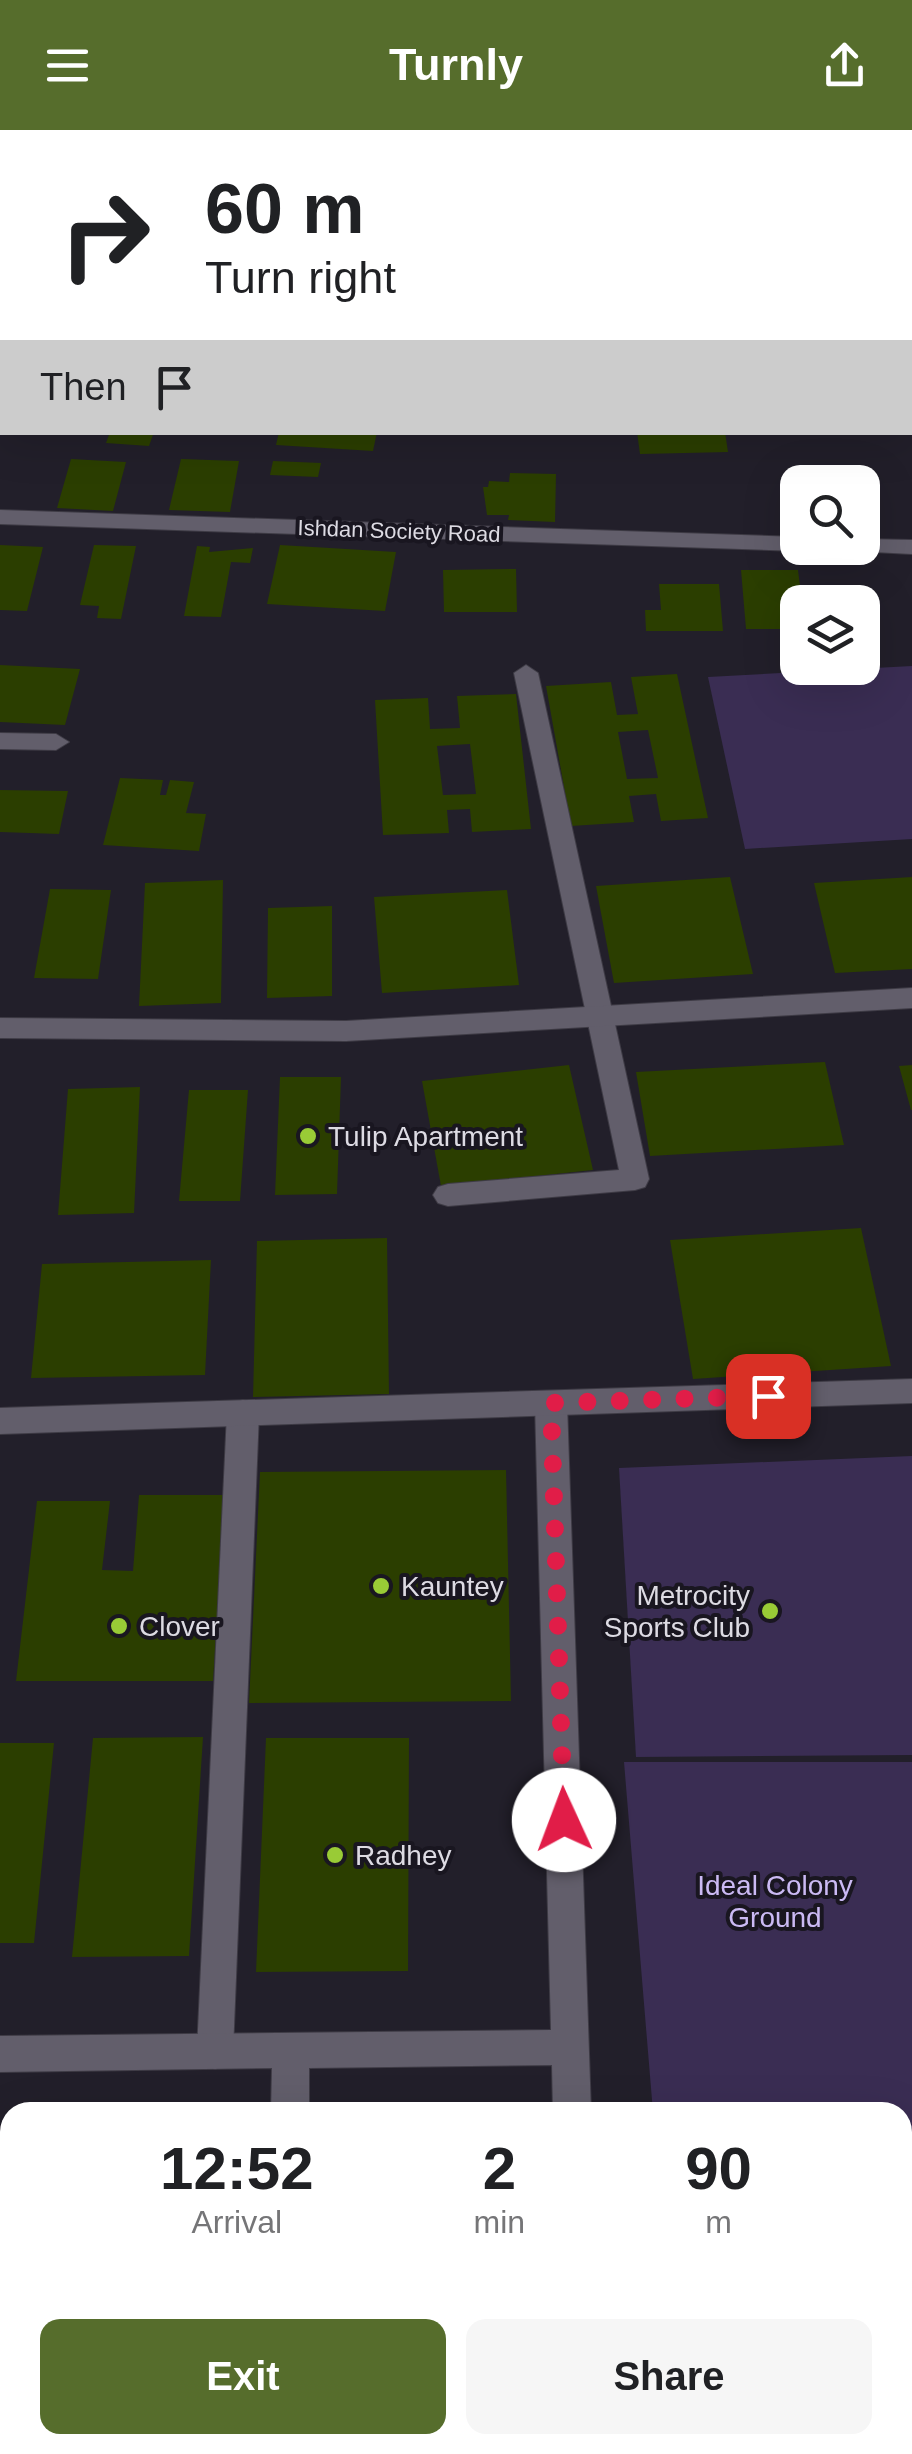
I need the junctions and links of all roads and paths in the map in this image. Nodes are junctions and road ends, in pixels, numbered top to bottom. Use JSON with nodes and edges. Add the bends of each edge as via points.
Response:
{"nodes":[{"id":1,"x":0,"y":518,"type":"edge"},
{"id":2,"x":780,"y":543,"type":"edge"},
{"id":3,"x":880,"y":547,"type":"edge"},
{"id":4,"x":912,"y":548,"type":"edge"},
{"id":5,"x":526,"y":673,"type":"dead end"},
{"id":6,"x":0,"y":742,"type":"edge"},
{"id":7,"x":56,"y":742,"type":"dead end"},
{"id":8,"x":912,"y":998,"type":"edge"},
{"id":9,"x":604,"y":1016,"type":"junction"},
{"id":10,"x":0,"y":1028,"type":"edge"},
{"id":11,"x":448,"y":1195,"type":"dead end"},
{"id":12,"x":912,"y":1391,"type":"edge"},
{"id":13,"x":551,"y":1403,"type":"junction"},
{"id":14,"x":243,"y":1413,"type":"junction"},
{"id":15,"x":0,"y":1421,"type":"edge"},
{"id":16,"x":571,"y":2047,"type":"junction"},
{"id":17,"x":290,"y":2050,"type":"junction"},
{"id":18,"x":216,"y":2052,"type":"junction"},
{"id":19,"x":0,"y":2054,"type":"edge"},
{"id":20,"x":290,"y":2102,"type":"edge"},
{"id":21,"x":572,"y":2102,"type":"edge"}],
"edges":[{"from":1,"to":2,"type":"street","name":"Ishdan Society Road"},
{"from":3,"to":4,"type":"street"},
{"from":5,"to":9,"type":"street"},
{"from":6,"to":7,"type":"street"},
{"from":8,"to":9,"type":"street"},
{"from":9,"to":10,"type":"street","via":[[346,1031]]},
{"from":9,"to":11,"type":"street","via":[[635,1179]]},
{"from":12,"to":13,"type":"street"},
{"from":13,"to":14,"type":"street"},
{"from":13,"to":16,"type":"street"},
{"from":14,"to":15,"type":"street"},
{"from":14,"to":18,"type":"street"},
{"from":16,"to":17,"type":"street"},
{"from":16,"to":21,"type":"street"},
{"from":17,"to":18,"type":"street"},
{"from":17,"to":20,"type":"street"},
{"from":18,"to":19,"type":"street"}]}
